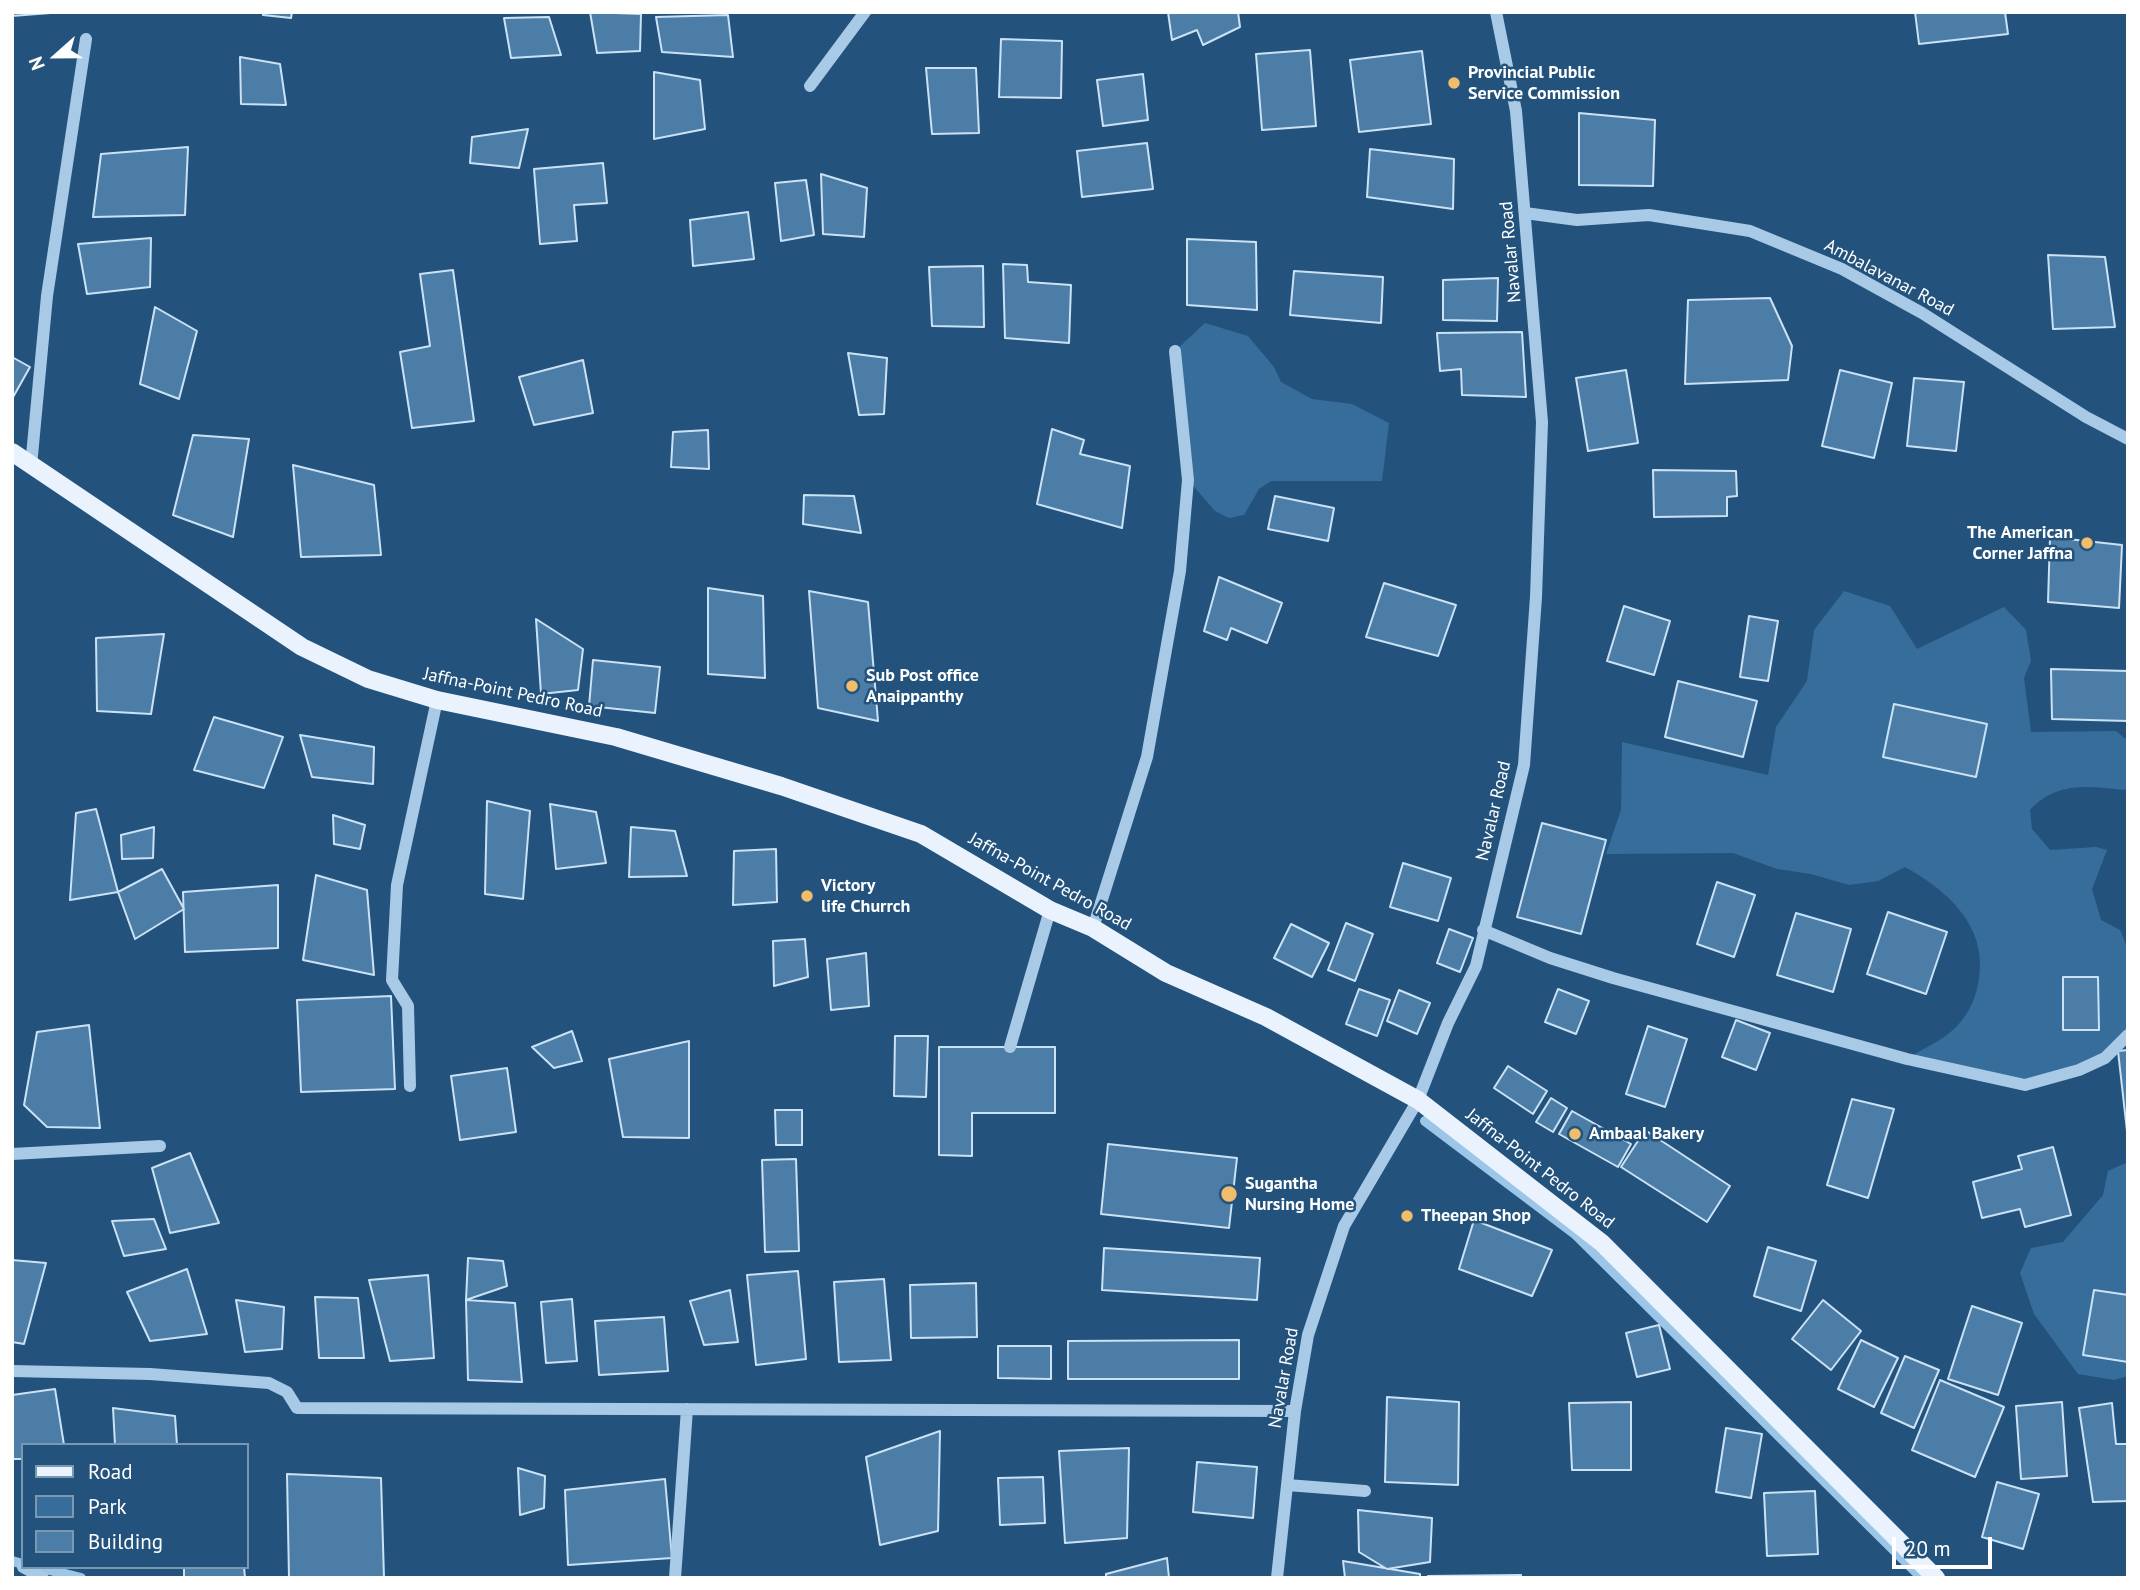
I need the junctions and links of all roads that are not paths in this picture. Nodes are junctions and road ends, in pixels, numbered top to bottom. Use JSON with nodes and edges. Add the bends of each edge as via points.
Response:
{"nodes":[{"id":1,"x":865,"y":12,"type":"edge"},
{"id":2,"x":1496,"y":12,"type":"edge"},
{"id":3,"x":86,"y":39,"type":"dead end"},
{"id":4,"x":810,"y":86,"type":"dead end"},
{"id":5,"x":1525,"y":213,"type":"junction"},
{"id":6,"x":1175,"y":351,"type":"dead end"},
{"id":7,"x":2128,"y":439,"type":"edge"},
{"id":8,"x":12,"y":452,"type":"edge"},
{"id":9,"x":31,"y":466,"type":"junction"},
{"id":10,"x":437,"y":700,"type":"junction"},
{"id":11,"x":1050,"y":910,"type":"junction"},
{"id":12,"x":1093,"y":928,"type":"junction"},
{"id":13,"x":1483,"y":930,"type":"junction"},
{"id":14,"x":2128,"y":1035,"type":"edge"},
{"id":15,"x":1010,"y":1047,"type":"dead end"},
{"id":16,"x":410,"y":1086,"type":"dead end"},
{"id":17,"x":1418,"y":1100,"type":"junction"},
{"id":18,"x":160,"y":1146,"type":"dead end"},
{"id":19,"x":12,"y":1154,"type":"edge"},
{"id":20,"x":12,"y":1371,"type":"edge"},
{"id":21,"x":687,"y":1409,"type":"junction"},
{"id":22,"x":1295,"y":1411,"type":"junction"},
{"id":23,"x":1287,"y":1485,"type":"junction"},
{"id":24,"x":1365,"y":1492,"type":"dead end"},
{"id":25,"x":27,"y":1569,"type":"edge"},
{"id":26,"x":43,"y":1578,"type":"edge"},
{"id":27,"x":675,"y":1578,"type":"edge"},
{"id":28,"x":1277,"y":1578,"type":"edge"},
{"id":29,"x":1936,"y":1578,"type":"edge"}],
"edges":[{"from":1,"to":4,"type":"street"},
{"from":2,"to":5,"type":"street","name":"Navalar Road","via":[[1516,111]]},
{"from":3,"to":9,"type":"street","via":[[47,296]]},
{"from":5,"to":7,"type":"street","name":"Ambalavanar Road","via":[[1577,220],[1648,215],[1750,231],[1922,313]]},
{"from":5,"to":13,"type":"street","name":"Navalar Road","via":[[1542,422],[1536,597],[1524,765]]},
{"from":6,"to":12,"type":"street","via":[[1188,480],[1177,593],[1147,757]]},
{"from":8,"to":9,"type":"main road","name":"Jaffna-Point Pedro Road"},
{"from":9,"to":10,"type":"main road","name":"Jaffna-Point Pedro Road","via":[[302,647],[368,679]]},
{"from":10,"to":11,"type":"main road","name":"Jaffna-Point Pedro Road","via":[[616,737],[781,786],[921,834]]},
{"from":10,"to":16,"type":"street","via":[[397,885],[392,980],[408,1006]]},
{"from":11,"to":12,"type":"main road","name":"Jaffna-Point Pedro Road"},
{"from":11,"to":15,"type":"street"},
{"from":12,"to":17,"type":"main road","name":"Jaffna-Point Pedro Road","via":[[1166,973],[1266,1017]]},
{"from":13,"to":14,"type":"street","via":[[1613,978],[1907,1059],[2025,1085],[2105,1058]]},
{"from":13,"to":17,"type":"street","name":"Navalar Road","via":[[1476,966]]},
{"from":17,"to":22,"type":"street","name":"Navalar Road","via":[[1344,1226],[1308,1335]]},
{"from":17,"to":29,"type":"main road","name":"Jaffna-Point Pedro Road","via":[[1602,1243]]},
{"from":18,"to":19,"type":"street"},
{"from":20,"to":21,"type":"street","via":[[269,1383],[287,1392],[297,1408]]},
{"from":21,"to":22,"type":"street"},
{"from":21,"to":27,"type":"street"},
{"from":22,"to":23,"type":"street","name":"Navalar Road"},
{"from":23,"to":24,"type":"street"},
{"from":23,"to":28,"type":"street","name":"Navalar Road"},
{"from":25,"to":26,"type":"street"}]}
